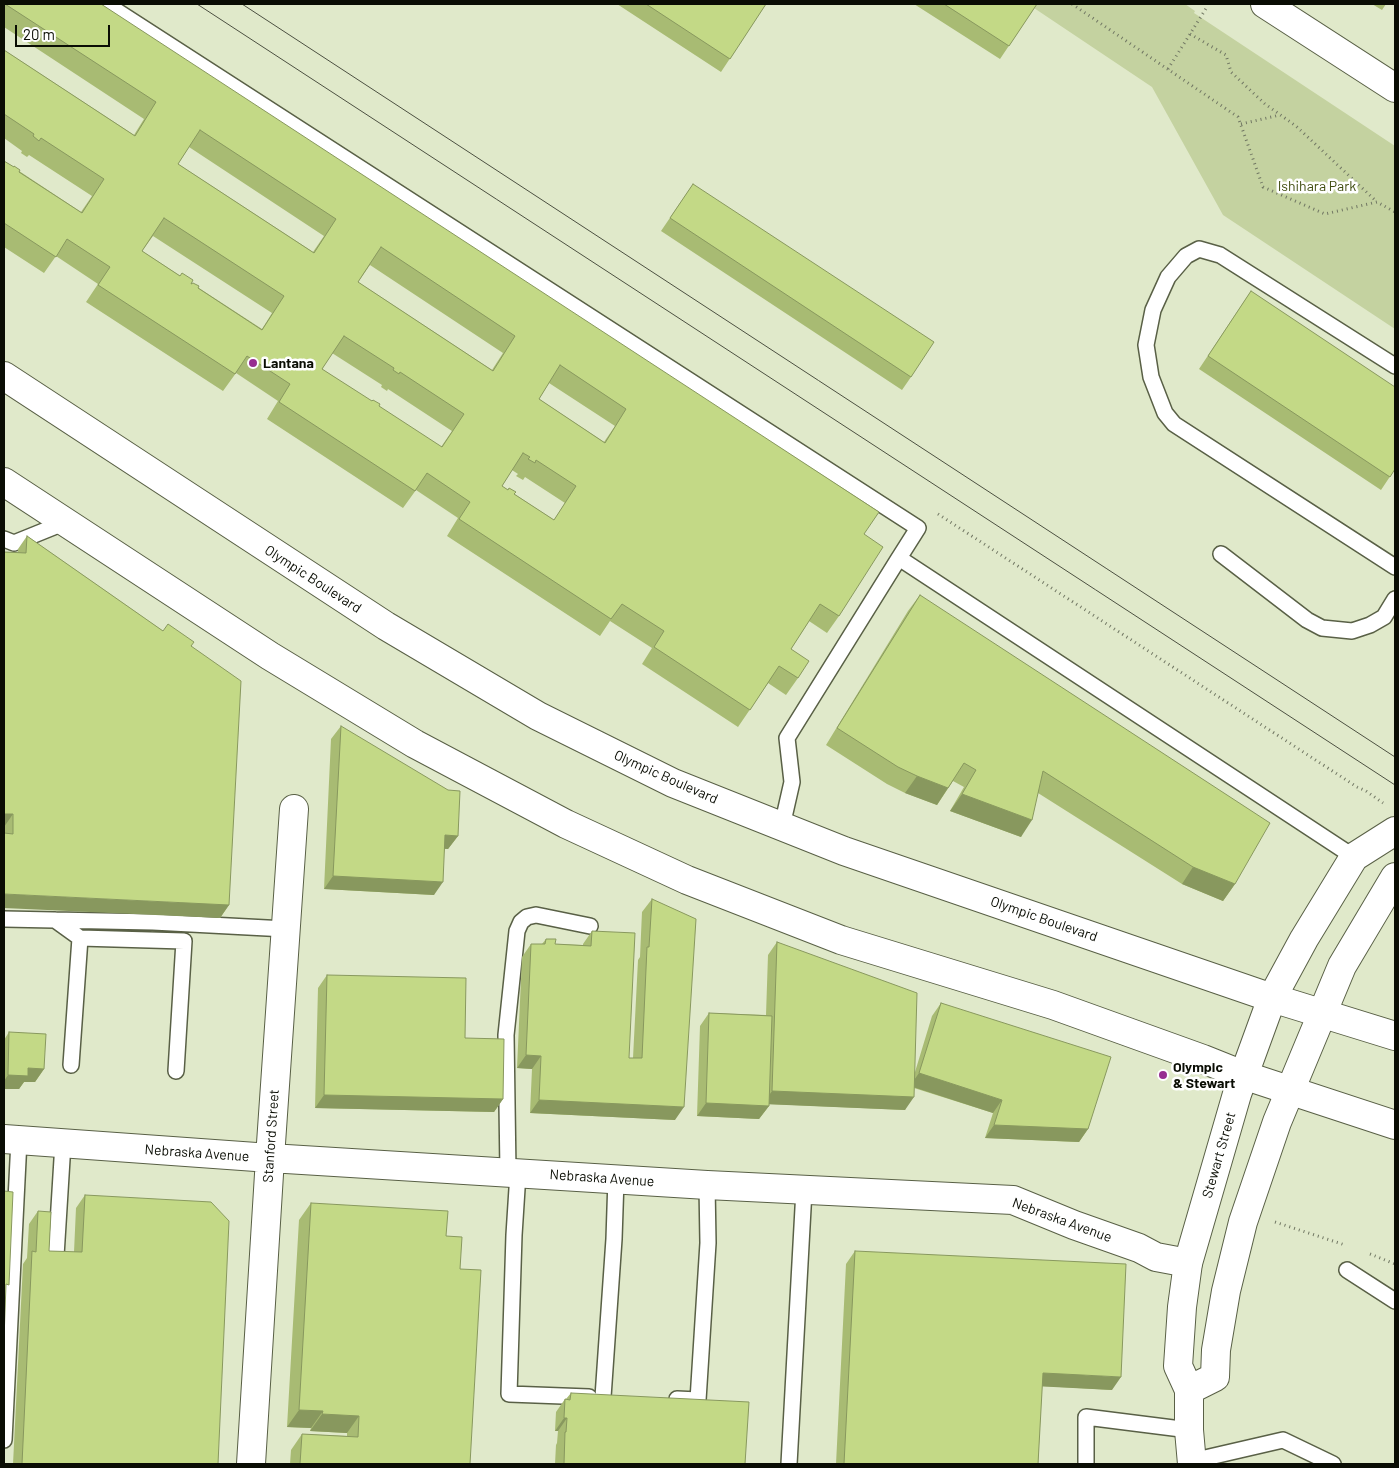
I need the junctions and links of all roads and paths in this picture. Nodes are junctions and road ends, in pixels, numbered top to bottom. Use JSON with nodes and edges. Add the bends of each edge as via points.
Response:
{"nodes":[{"id":1,"x":106,"y":4,"type":"edge"},
{"id":2,"x":1072,"y":4,"type":"edge"},
{"id":3,"x":1265,"y":4,"type":"edge"},
{"id":4,"x":1207,"y":7,"type":"dead end"},
{"id":5,"x":1190,"y":34,"type":"junction"},
{"id":6,"x":1168,"y":69,"type":"junction"},
{"id":7,"x":1395,"y":88,"type":"edge"},
{"id":8,"x":1280,"y":115,"type":"junction"},
{"id":9,"x":1240,"y":124,"type":"junction"},
{"id":10,"x":1377,"y":202,"type":"junction"},
{"id":11,"x":1395,"y":212,"type":"edge"},
{"id":12,"x":1395,"y":366,"type":"edge"},
{"id":13,"x":4,"y":376,"type":"edge"},
{"id":14,"x":4,"y":482,"type":"edge"},
{"id":15,"x":66,"y":522,"type":"junction"},
{"id":16,"x":4,"y":539,"type":"edge"},
{"id":17,"x":1221,"y":554,"type":"dead end"},
{"id":18,"x":899,"y":558,"type":"junction"},
{"id":19,"x":1395,"y":567,"type":"edge"},
{"id":20,"x":1395,"y":599,"type":"edge"},
{"id":21,"x":1366,"y":791,"type":"dead end"},
{"id":22,"x":1388,"y":806,"type":"dead end"},
{"id":23,"x":294,"y":808,"type":"dead end"},
{"id":24,"x":782,"y":826,"type":"junction"},
{"id":25,"x":1395,"y":832,"type":"edge"},
{"id":26,"x":1354,"y":857,"type":"junction"},
{"id":27,"x":1395,"y":877,"type":"edge"},
{"id":28,"x":4,"y":919,"type":"edge"},
{"id":29,"x":55,"y":920,"type":"junction"},
{"id":30,"x":590,"y":926,"type":"dead end"},
{"id":31,"x":286,"y":929,"type":"junction"},
{"id":32,"x":80,"y":938,"type":"junction"},
{"id":33,"x":1272,"y":998,"type":"junction"},
{"id":34,"x":1322,"y":1013,"type":"junction"},
{"id":35,"x":1395,"y":1036,"type":"edge"},
{"id":36,"x":72,"y":1065,"type":"dead end"},
{"id":37,"x":176,"y":1071,"type":"dead end"},
{"id":38,"x":1243,"y":1075,"type":"junction"},
{"id":39,"x":1290,"y":1091,"type":"junction"},
{"id":40,"x":1395,"y":1125,"type":"edge"},
{"id":41,"x":11,"y":1140,"type":"edge"},
{"id":42,"x":62,"y":1143,"type":"junction"},
{"id":43,"x":270,"y":1158,"type":"junction"},
{"id":44,"x":513,"y":1172,"type":"junction"},
{"id":45,"x":616,"y":1179,"type":"junction"},
{"id":46,"x":707,"y":1185,"type":"junction"},
{"id":47,"x":804,"y":1190,"type":"junction"},
{"id":48,"x":1273,"y":1222,"type":"dead end"},
{"id":49,"x":1347,"y":1246,"type":"dead end"},
{"id":50,"x":1364,"y":1252,"type":"dead end"},
{"id":51,"x":56,"y":1256,"type":"edge"},
{"id":52,"x":1188,"y":1263,"type":"junction"},
{"id":53,"x":1395,"y":1264,"type":"edge"},
{"id":54,"x":1347,"y":1270,"type":"dead end"},
{"id":55,"x":1395,"y":1301,"type":"edge"},
{"id":56,"x":1189,"y":1390,"type":"junction"},
{"id":57,"x":660,"y":1399,"type":"edge"},
{"id":58,"x":1189,"y":1430,"type":"junction"},
{"id":59,"x":4,"y":1440,"type":"edge"},
{"id":60,"x":1192,"y":1463,"type":"edge"},
{"id":61,"x":251,"y":1464,"type":"edge"},
{"id":62,"x":789,"y":1464,"type":"edge"},
{"id":63,"x":1086,"y":1464,"type":"edge"},
{"id":64,"x":1333,"y":1464,"type":"edge"}],
"edges":[{"from":1,"to":18,"type":"lane","via":[[918,528]]},
{"from":2,"to":6,"type":"path"},
{"from":3,"to":7,"type":"street"},
{"from":4,"to":5,"type":"path"},
{"from":5,"to":6,"type":"path"},
{"from":5,"to":8,"type":"path","via":[[1226,55],[1232,72]]},
{"from":6,"to":9,"type":"path","via":[[1238,117]]},
{"from":8,"to":9,"type":"path"},
{"from":8,"to":10,"type":"path"},
{"from":9,"to":10,"type":"path","via":[[1262,187],[1325,214]]},
{"from":10,"to":11,"type":"path"},
{"from":12,"to":19,"type":"lane","via":[[1220,255],[1199,249],[1186,256],[1168,278],[1153,310],[1146,345],[1151,377],[1165,414],[1174,424]]},
{"from":13,"to":24,"type":"street","name":"Olympic Boulevard","via":[[386,626],[538,716],[673,784]]},
{"from":14,"to":15,"type":"street"},
{"from":15,"to":16,"type":"lane","via":[[14,543]]},
{"from":15,"to":38,"type":"street","via":[[270,656],[406,738],[566,824],[687,880],[841,940],[1053,1005]]},
{"from":17,"to":20,"type":"lane","via":[[1322,628],[1352,631],[1370,625],[1384,617]]},
{"from":18,"to":24,"type":"lane","via":[[787,738],[792,782]]},
{"from":18,"to":26,"type":"lane"},
{"from":21,"to":22,"type":"path"},
{"from":23,"to":31,"type":"street","name":"Stanford Street"},
{"from":24,"to":33,"type":"street","name":"Olympic Boulevard","via":[[844,851]]},
{"from":25,"to":26,"type":"street","name":"Stewart Street"},
{"from":26,"to":33,"type":"street","name":"Stewart Street"},
{"from":27,"to":34,"type":"street","via":[[1342,966]]},
{"from":28,"to":29,"type":"lane"},
{"from":29,"to":31,"type":"lane"},
{"from":29,"to":32,"type":"lane"},
{"from":30,"to":44,"type":"lane","via":[[536,915],[527,917],[517,930],[506,1035]]},
{"from":31,"to":43,"type":"street","name":"Stanford Street"},
{"from":32,"to":36,"type":"lane"},
{"from":32,"to":37,"type":"lane","via":[[184,942]]},
{"from":33,"to":34,"type":"street","name":"Olympic Boulevard"},
{"from":33,"to":38,"type":"street","name":"Stewart Street"},
{"from":34,"to":35,"type":"street","name":"Olympic Boulevard"},
{"from":34,"to":39,"type":"street"},
{"from":38,"to":39,"type":"street"},
{"from":38,"to":52,"type":"street","name":"Stewart Street"},
{"from":39,"to":40,"type":"street"},
{"from":39,"to":56,"type":"street","via":[[1243,1222],[1226,1291],[1214,1376]]},
{"from":41,"to":42,"type":"street","name":"Nebraska Avenue"},
{"from":41,"to":59,"type":"lane"},
{"from":42,"to":43,"type":"street","name":"Nebraska Avenue"},
{"from":42,"to":51,"type":"lane"},
{"from":43,"to":44,"type":"street","name":"Nebraska Avenue"},
{"from":43,"to":61,"type":"street","name":"Stanford Street"},
{"from":44,"to":45,"type":"street","name":"Nebraska Avenue"},
{"from":44,"to":45,"type":"lane","via":[[509,1394],[608,1397]]},
{"from":45,"to":46,"type":"street","name":"Nebraska Avenue"},
{"from":46,"to":47,"type":"street","name":"Nebraska Avenue"},
{"from":46,"to":57,"type":"lane","via":[[708,1244],[698,1400]]},
{"from":47,"to":52,"type":"street","name":"Nebraska Avenue","via":[[1014,1200],[1156,1257]]},
{"from":47,"to":62,"type":"lane"},
{"from":48,"to":49,"type":"path"},
{"from":50,"to":53,"type":"path"},
{"from":52,"to":56,"type":"street","name":"Stewart Street","via":[[1178,1366]]},
{"from":54,"to":55,"type":"lane"},
{"from":56,"to":58,"type":"street","name":"Stewart Street"},
{"from":58,"to":60,"type":"street","name":"Stewart Street"},
{"from":58,"to":63,"type":"lane","via":[[1086,1417]]},
{"from":60,"to":64,"type":"lane","via":[[1283,1440]]}]}
